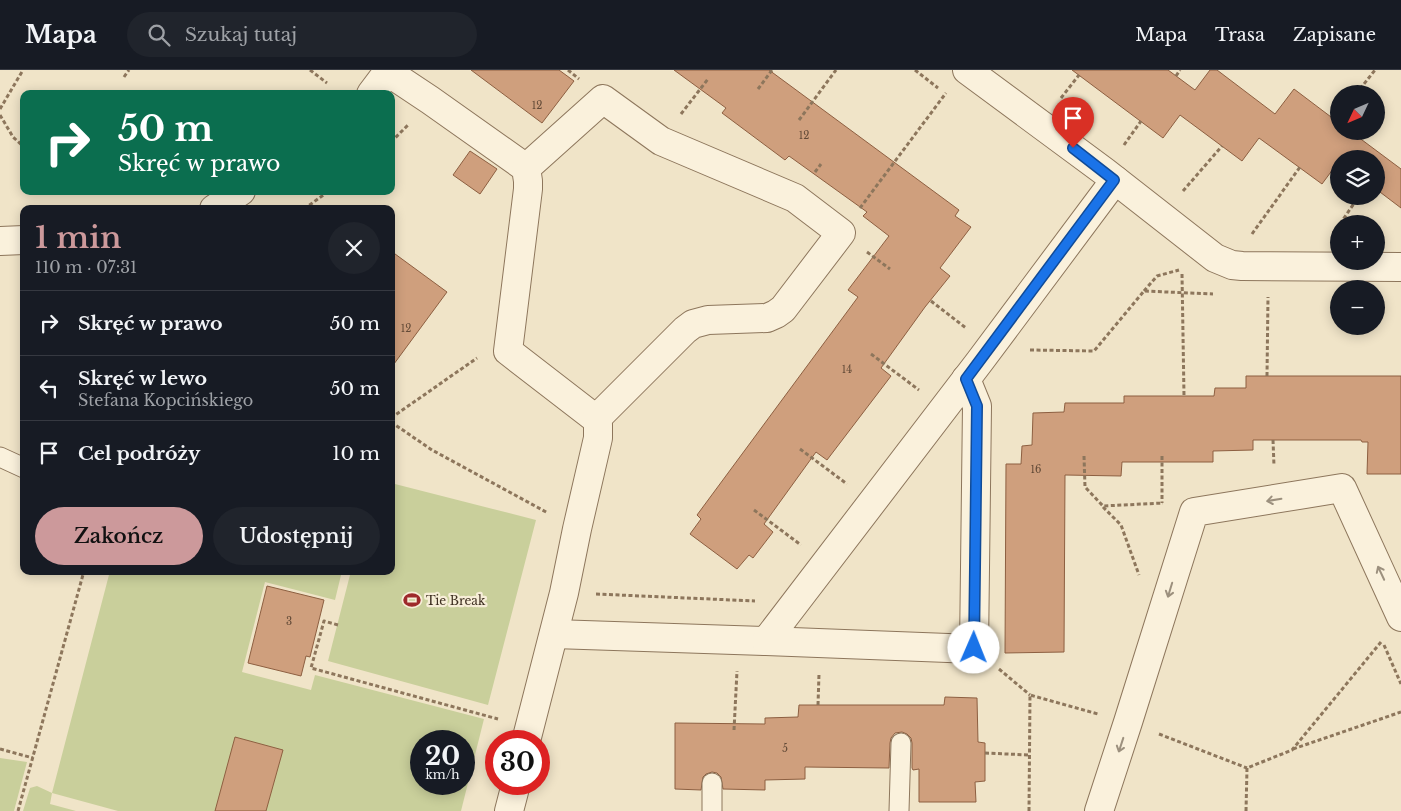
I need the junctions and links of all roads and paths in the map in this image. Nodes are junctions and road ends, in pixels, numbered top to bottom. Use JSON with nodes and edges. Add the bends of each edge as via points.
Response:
{"nodes":[{"id":1,"x":23,"y":70,"type":"edge"},
{"id":2,"x":129,"y":70,"type":"edge"},
{"id":3,"x":310,"y":70,"type":"edge"},
{"id":4,"x":568,"y":70,"type":"edge"},
{"id":5,"x":772,"y":70,"type":"edge"},
{"id":6,"x":836,"y":70,"type":"edge"},
{"id":7,"x":1180,"y":70,"type":"edge"},
{"id":8,"x":1375,"y":70,"type":"edge"},
{"id":9,"x":389,"y":71,"type":"edge"},
{"id":10,"x":1176,"y":76,"type":"dead end"},
{"id":11,"x":124,"y":77,"type":"dead end"},
{"id":12,"x":959,"y":78,"type":"edge"},
{"id":13,"x":708,"y":79,"type":"dead end"},
{"id":14,"x":583,"y":82,"type":"dead end"},
{"id":15,"x":327,"y":83,"type":"dead end"},
{"id":16,"x":1363,"y":85,"type":"edge"},
{"id":17,"x":758,"y":89,"type":"dead end"},
{"id":18,"x":374,"y":90,"type":"edge"},
{"id":19,"x":697,"y":92,"type":"dead end"},
{"id":20,"x":0,"y":109,"type":"edge"},
{"id":21,"x":0,"y":115,"type":"edge"},
{"id":22,"x":799,"y":120,"type":"dead end"},
{"id":23,"x":20,"y":144,"type":"edge"},
{"id":24,"x":1222,"y":146,"type":"dead end"},
{"id":25,"x":821,"y":164,"type":"dead end"},
{"id":26,"x":1300,"y":167,"type":"dead end"},
{"id":27,"x":526,"y":168,"type":"junction"},
{"id":28,"x":814,"y":173,"type":"dead end"},
{"id":29,"x":1114,"y":180,"type":"junction"},
{"id":30,"x":235,"y":195,"type":"edge"},
{"id":31,"x":323,"y":195,"type":"edge"},
{"id":32,"x":220,"y":205,"type":"edge"},
{"id":33,"x":309,"y":205,"type":"edge"},
{"id":34,"x":1162,"y":216,"type":"junction"},
{"id":35,"x":841,"y":233,"type":"junction"},
{"id":36,"x":20,"y":240,"type":"edge"},
{"id":37,"x":0,"y":241,"type":"edge"},
{"id":38,"x":1242,"y":266,"type":"junction"},
{"id":39,"x":1401,"y":267,"type":"edge"},
{"id":40,"x":1182,"y":293,"type":"junction"},
{"id":41,"x":1220,"y":294,"type":"dead end"},
{"id":42,"x":1259,"y":295,"type":"dead end"},
{"id":43,"x":930,"y":301,"type":"dead end"},
{"id":44,"x":954,"y":318,"type":"dead end"},
{"id":45,"x":992,"y":344,"type":"junction"},
{"id":46,"x":508,"y":351,"type":"junction"},
{"id":47,"x":871,"y":354,"type":"dead end"},
{"id":48,"x":1267,"y":376,"type":"dead end"},
{"id":49,"x":902,"y":378,"type":"dead end"},
{"id":50,"x":966,"y":379,"type":"junction"},
{"id":51,"x":1184,"y":396,"type":"dead end"},
{"id":52,"x":395,"y":415,"type":"edge"},
{"id":53,"x":596,"y":419,"type":"junction"},
{"id":54,"x":395,"y":425,"type":"edge"},
{"id":55,"x":1273,"y":440,"type":"dead end"},
{"id":56,"x":800,"y":449,"type":"dead end"},
{"id":57,"x":1084,"y":456,"type":"dead end"},
{"id":58,"x":1162,"y":456,"type":"dead end"},
{"id":59,"x":0,"y":457,"type":"edge"},
{"id":60,"x":20,"y":466,"type":"edge"},
{"id":61,"x":1274,"y":467,"type":"dead end"},
{"id":62,"x":833,"y":474,"type":"dead end"},
{"id":63,"x":1162,"y":503,"type":"junction"},
{"id":64,"x":1169,"y":503,"type":"dead end"},
{"id":65,"x":1103,"y":506,"type":"junction"},
{"id":66,"x":754,"y":510,"type":"dead end"},
{"id":67,"x":577,"y":529,"type":"junction"},
{"id":68,"x":786,"y":534,"type":"dead end"},
{"id":69,"x":83,"y":575,"type":"edge"},
{"id":70,"x":564,"y":593,"type":"junction"},
{"id":71,"x":796,"y":602,"type":"junction"},
{"id":72,"x":1162,"y":615,"type":"junction"},
{"id":73,"x":1401,"y":617,"type":"edge"},
{"id":74,"x":338,"y":625,"type":"dead end"},
{"id":75,"x":554,"y":634,"type":"junction"},
{"id":76,"x":738,"y":640,"type":"junction"},
{"id":77,"x":766,"y":641,"type":"junction"},
{"id":78,"x":1382,"y":642,"type":"dead end"},
{"id":79,"x":974,"y":648,"type":"junction"},
{"id":80,"x":819,"y":682,"type":"dead end"},
{"id":81,"x":1030,"y":694,"type":"dead end"},
{"id":82,"x":818,"y":705,"type":"dead end"},
{"id":83,"x":1401,"y":712,"type":"edge"},
{"id":84,"x":485,"y":715,"type":"dead end"},
{"id":85,"x":529,"y":730,"type":"edge"},
{"id":86,"x":734,"y":730,"type":"dead end"},
{"id":87,"x":901,"y":743,"type":"dead end"},
{"id":88,"x":0,"y":749,"type":"edge"},
{"id":89,"x":1292,"y":750,"type":"junction"},
{"id":90,"x":985,"y":753,"type":"dead end"},
{"id":91,"x":1029,"y":755,"type":"dead end"},
{"id":92,"x":33,"y":758,"type":"junction"},
{"id":93,"x":712,"y":783,"type":"dead end"},
{"id":94,"x":513,"y":795,"type":"edge"},
{"id":95,"x":18,"y":811,"type":"edge"},
{"id":96,"x":509,"y":811,"type":"edge"},
{"id":97,"x":712,"y":811,"type":"edge"},
{"id":98,"x":899,"y":811,"type":"edge"},
{"id":99,"x":1099,"y":811,"type":"edge"},
{"id":100,"x":1246,"y":811,"type":"edge"}],
"edges":[{"from":1,"to":20,"type":"path"},
{"from":2,"to":11,"type":"path"},
{"from":3,"to":15,"type":"path"},
{"from":4,"to":14,"type":"path"},
{"from":5,"to":17,"type":"path"},
{"from":6,"to":22,"type":"path"},
{"from":7,"to":10,"type":"path"},
{"from":8,"to":16,"type":"path"},
{"from":9,"to":18,"type":"street"},
{"from":9,"to":27,"type":"street"},
{"from":12,"to":29,"type":"street"},
{"from":12,"to":35,"type":"path"},
{"from":13,"to":19,"type":"path"},
{"from":21,"to":23,"type":"path"},
{"from":24,"to":34,"type":"path"},
{"from":25,"to":28,"type":"path"},
{"from":26,"to":38,"type":"path","via":[[1251,236]]},
{"from":27,"to":35,"type":"street","via":[[603,99],[661,141],[795,198]]},
{"from":27,"to":46,"type":"street","via":[[528,189]]},
{"from":29,"to":34,"type":"street"},
{"from":29,"to":45,"type":"street"},
{"from":30,"to":32,"type":"street"},
{"from":31,"to":33,"type":"path"},
{"from":34,"to":38,"type":"street","via":[[1215,258]]},
{"from":35,"to":53,"type":"street","via":[[784,309],[767,318],[708,320],[693,324]]},
{"from":36,"to":37,"type":"street"},
{"from":38,"to":39,"type":"street"},
{"from":40,"to":41,"type":"path"},
{"from":40,"to":45,"type":"path","via":[[1144,291],[1094,351],[1007,350]]},
{"from":40,"to":51,"type":"path"},
{"from":42,"to":48,"type":"path","via":[[1268,295]]},
{"from":43,"to":44,"type":"path"},
{"from":45,"to":50,"type":"street"},
{"from":46,"to":52,"type":"path","via":[[496,344]]},
{"from":46,"to":53,"type":"street"},
{"from":47,"to":49,"type":"path"},
{"from":50,"to":71,"type":"street"},
{"from":50,"to":79,"type":"street","via":[[977,406]]},
{"from":53,"to":67,"type":"street","via":[[598,438]]},
{"from":54,"to":67,"type":"path","via":[[432,450]]},
{"from":55,"to":61,"type":"path"},
{"from":56,"to":62,"type":"path"},
{"from":57,"to":65,"type":"path","via":[[1085,487]]},
{"from":58,"to":63,"type":"path"},
{"from":59,"to":60,"type":"lane"},
{"from":63,"to":64,"type":"path"},
{"from":63,"to":65,"type":"path"},
{"from":65,"to":72,"type":"path","via":[[1121,525],[1149,601]]},
{"from":66,"to":68,"type":"path"},
{"from":67,"to":70,"type":"street"},
{"from":69,"to":92,"type":"path"},
{"from":70,"to":71,"type":"path"},
{"from":70,"to":75,"type":"street"},
{"from":71,"to":77,"type":"street"},
{"from":73,"to":72,"type":"street","one_way":true,"via":[[1342,488],[1194,512]]},
{"from":72,"to":99,"type":"street","one_way":true},
{"from":74,"to":84,"type":"path","via":[[324,621],[311,668]]},
{"from":75,"to":76,"type":"street"},
{"from":75,"to":85,"type":"street"},
{"from":76,"to":77,"type":"street"},
{"from":76,"to":86,"type":"path"},
{"from":77,"to":79,"type":"street"},
{"from":78,"to":89,"type":"path"},
{"from":79,"to":81,"type":"path"},
{"from":80,"to":82,"type":"path"},
{"from":83,"to":89,"type":"path"},
{"from":87,"to":98,"type":"lane"},
{"from":88,"to":92,"type":"path"},
{"from":89,"to":100,"type":"path","via":[[1246,768]]},
{"from":90,"to":91,"type":"path"},
{"from":92,"to":95,"type":"path"},
{"from":93,"to":97,"type":"lane"},
{"from":94,"to":96,"type":"street"}]}
